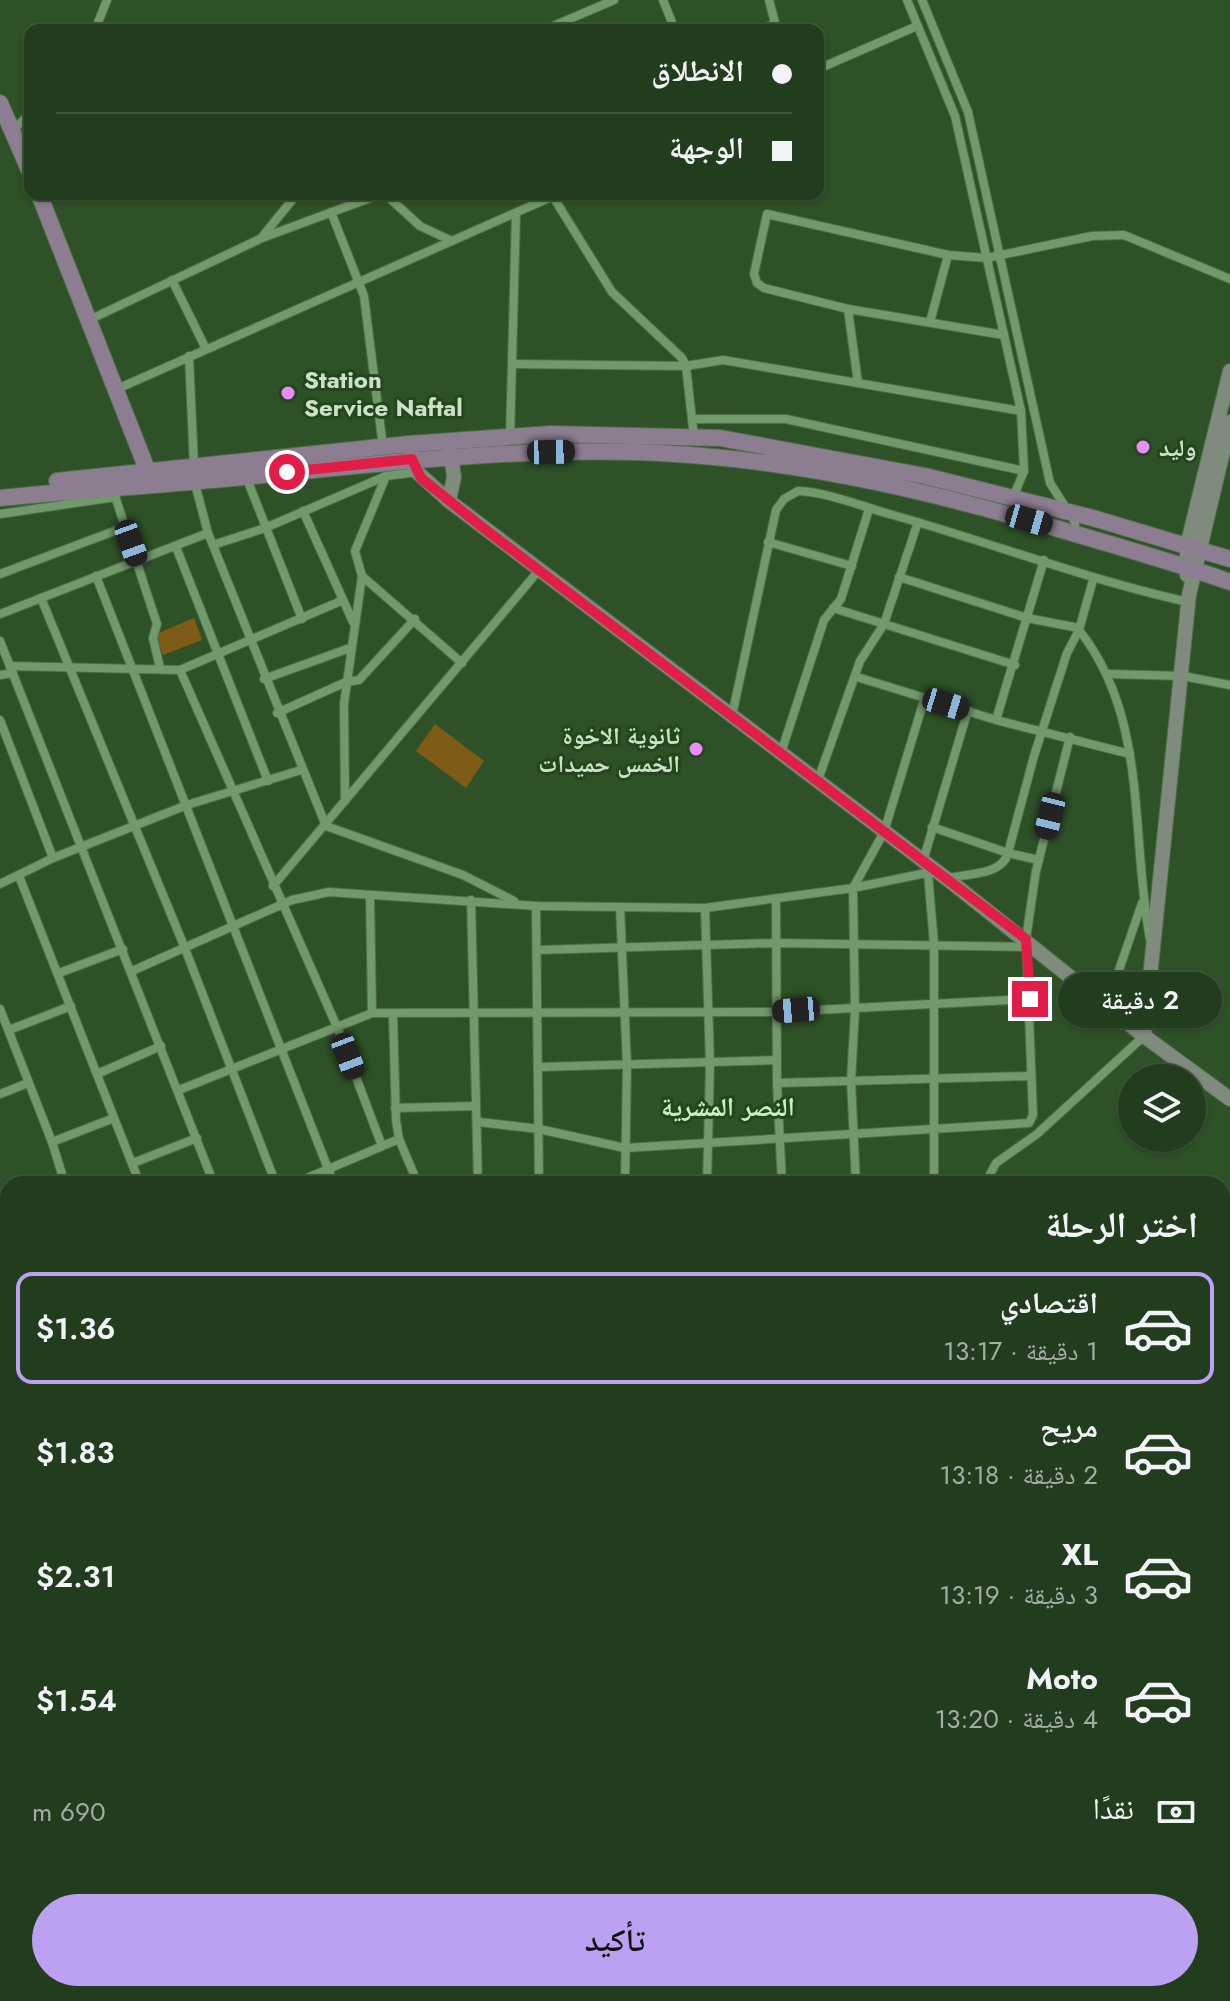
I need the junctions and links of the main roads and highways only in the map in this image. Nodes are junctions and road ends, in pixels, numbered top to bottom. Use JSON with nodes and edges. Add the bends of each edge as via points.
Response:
{"nodes":[{"id":1,"x":0,"y":103,"type":"edge"},
{"id":2,"x":24,"y":157,"type":"edge"},
{"id":3,"x":41,"y":200,"type":"edge"},
{"id":4,"x":1230,"y":371,"type":"edge"},
{"id":5,"x":1225,"y":431,"type":"edge"},
{"id":6,"x":449,"y":441,"type":"junction"},
{"id":7,"x":452,"y":458,"type":"junction"},
{"id":8,"x":413,"y":459,"type":"junction"},
{"id":9,"x":243,"y":469,"type":"junction"},
{"id":10,"x":149,"y":476,"type":"junction"},
{"id":11,"x":0,"y":487,"type":"edge"},
{"id":12,"x":0,"y":498,"type":"edge"},
{"id":13,"x":449,"y":501,"type":"junction"},
{"id":14,"x":1194,"y":548,"type":"junction"},
{"id":15,"x":1230,"y":559,"type":"edge"},
{"id":16,"x":1191,"y":566,"type":"junction"},
{"id":17,"x":1230,"y":582,"type":"edge"},
{"id":18,"x":1144,"y":1036,"type":"junction"},
{"id":19,"x":1230,"y":1099,"type":"edge"}],
"edges":[{"from":1,"to":2,"type":"main road"},
{"from":3,"to":10,"type":"main road"},
{"from":4,"to":5,"type":"main road"},
{"from":5,"to":14,"type":"main road"},
{"from":6,"to":7,"type":"main road"},
{"from":6,"to":8,"type":"main road"},
{"from":6,"to":14,"type":"main road","via":[[551,434],[694,437],[834,457],[1013,497]]},
{"from":7,"to":8,"type":"main road"},
{"from":7,"to":13,"type":"main road"},
{"from":7,"to":16,"type":"main road","via":[[599,452],[742,460],[886,485]]},
{"from":8,"to":9,"type":"main road"},
{"from":8,"to":9,"type":"main road","via":[[383,448]]},
{"from":8,"to":13,"type":"main road"},
{"from":9,"to":10,"type":"main road"},
{"from":10,"to":11,"type":"main road"},
{"from":10,"to":12,"type":"main road","via":[[114,492]]},
{"from":13,"to":18,"type":"main road","via":[[818,780]]},
{"from":14,"to":15,"type":"main road"},
{"from":14,"to":16,"type":"main road"},
{"from":16,"to":17,"type":"main road"},
{"from":16,"to":18,"type":"main road"},
{"from":18,"to":19,"type":"main road"}]}
